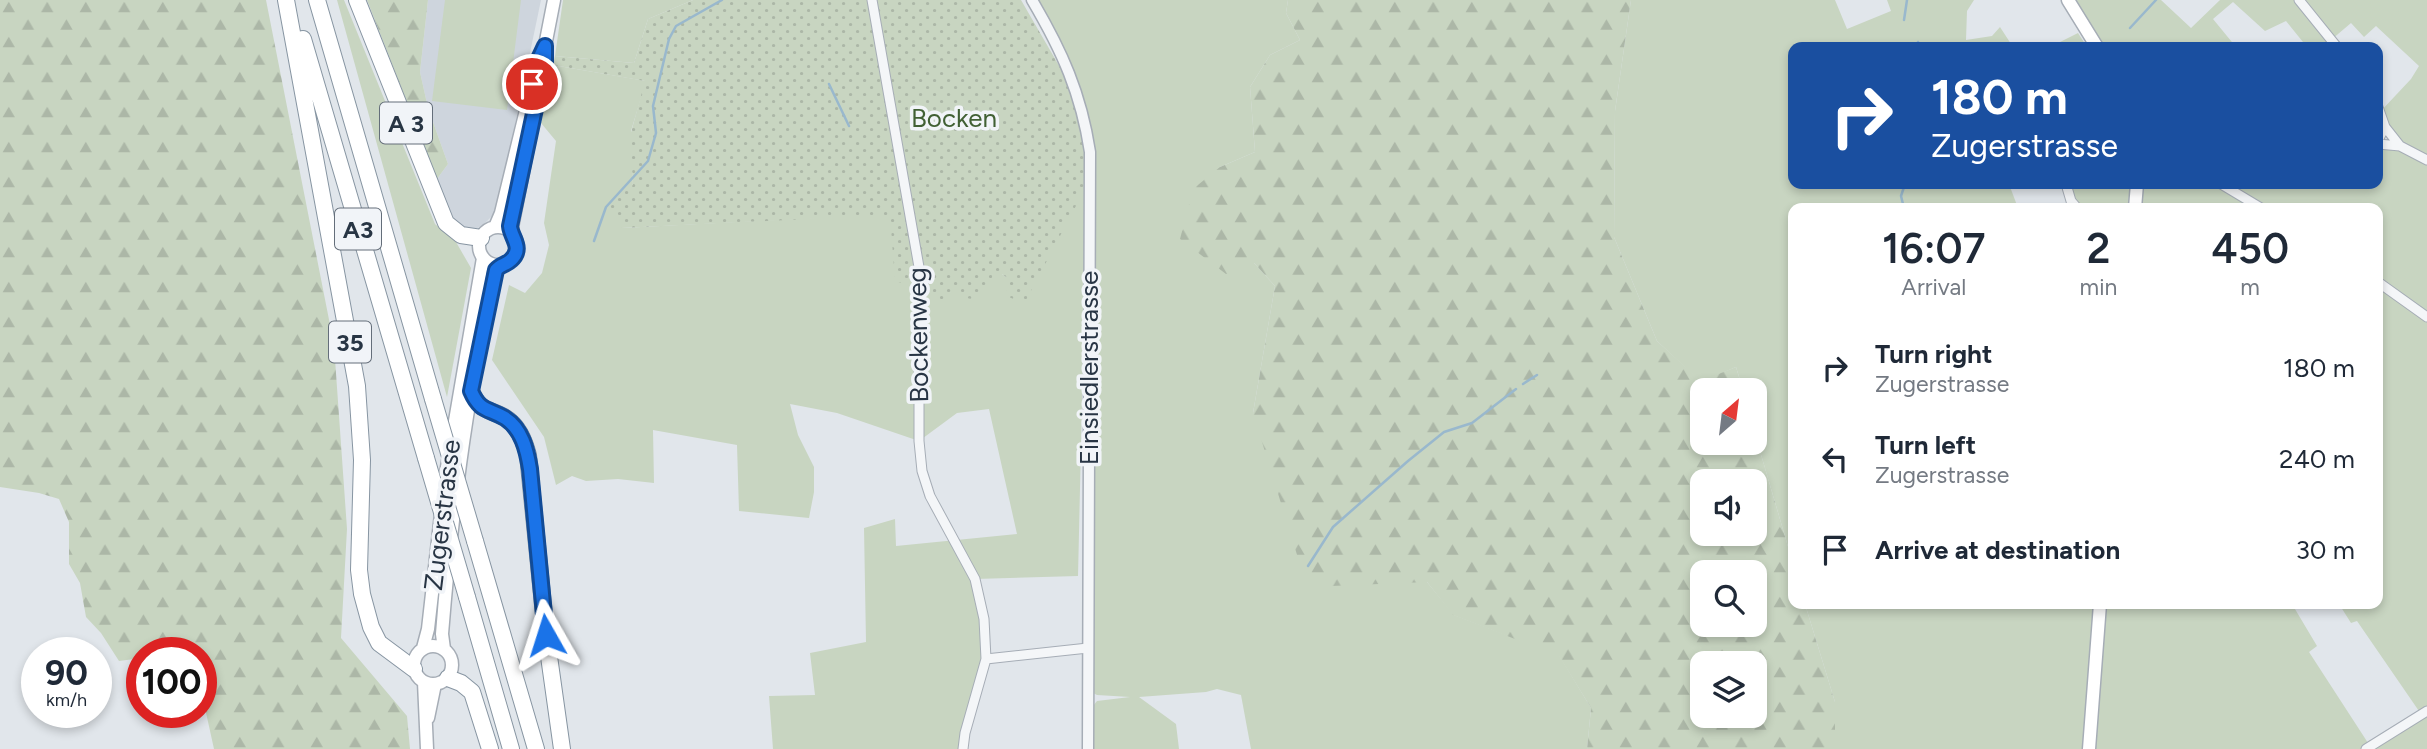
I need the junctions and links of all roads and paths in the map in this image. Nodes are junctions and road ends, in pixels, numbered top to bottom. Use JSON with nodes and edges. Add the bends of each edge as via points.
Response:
{"nodes":[{"id":1,"x":289,"y":0,"type":"edge"},
{"id":2,"x":317,"y":0,"type":"edge"},
{"id":3,"x":357,"y":0,"type":"edge"},
{"id":4,"x":554,"y":0,"type":"edge"},
{"id":5,"x":872,"y":0,"type":"edge"},
{"id":6,"x":1032,"y":0,"type":"edge"},
{"id":7,"x":2068,"y":0,"type":"edge"},
{"id":8,"x":2299,"y":0,"type":"edge"},
{"id":9,"x":2094,"y":42,"type":"edge"},
{"id":10,"x":2333,"y":42,"type":"edge"},
{"id":11,"x":545,"y":46,"type":"junction"},
{"id":12,"x":2383,"y":121,"type":"edge"},
{"id":13,"x":2385,"y":127,"type":"junction"},
{"id":14,"x":2383,"y":131,"type":"edge"},
{"id":15,"x":2383,"y":143,"type":"edge"},
{"id":16,"x":2400,"y":146,"type":"junction"},
{"id":17,"x":2427,"y":160,"type":"edge"},
{"id":18,"x":2229,"y":189,"type":"edge"},
{"id":19,"x":2253,"y":203,"type":"edge"},
{"id":20,"x":495,"y":228,"type":"junction"},
{"id":21,"x":511,"y":232,"type":"junction"},
{"id":22,"x":481,"y":238,"type":"junction"},
{"id":23,"x":483,"y":258,"type":"junction"},
{"id":24,"x":499,"y":265,"type":"junction"},
{"id":25,"x":2383,"y":286,"type":"edge"},
{"id":26,"x":2427,"y":317,"type":"edge"},
{"id":27,"x":471,"y":391,"type":"junction"},
{"id":28,"x":2100,"y":609,"type":"edge"},
{"id":29,"x":423,"y":648,"type":"junction"},
{"id":30,"x":1088,"y":648,"type":"junction"},
{"id":31,"x":444,"y":649,"type":"junction"},
{"id":32,"x":986,"y":659,"type":"junction"},
{"id":33,"x":414,"y":669,"type":"junction"},
{"id":34,"x":435,"y":681,"type":"junction"},
{"id":35,"x":2427,"y":711,"type":"edge"},
{"id":36,"x":427,"y":749,"type":"edge"},
{"id":37,"x":490,"y":749,"type":"edge"},
{"id":38,"x":511,"y":749,"type":"edge"},
{"id":39,"x":536,"y":749,"type":"edge"},
{"id":40,"x":562,"y":749,"type":"edge"},
{"id":41,"x":963,"y":749,"type":"edge"},
{"id":42,"x":1088,"y":749,"type":"edge"},
{"id":43,"x":2089,"y":749,"type":"edge"},
{"id":44,"x":2366,"y":749,"type":"edge"}],
"edges":[{"from":1,"to":33,"type":"highway","number":"35","via":[[357,386],[362,594],[379,643]]},
{"from":1,"to":38,"type":"highway","number":"A3","bridge":true},
{"from":2,"to":39,"type":"highway","number":"A3","bridge":true},
{"from":3,"to":22,"type":"highway","number":"A 3","via":[[446,223],[461,235]]},
{"from":4,"to":11,"type":"main road","name":"Zugerstrasse"},
{"from":5,"to":32,"type":"street","name":"Bockenweg","via":[[919,267],[922,471],[930,496],[975,579]]},
{"from":6,"to":30,"type":"street","name":"Einsiedlerstrasse","via":[[1068,66],[1090,152]]},
{"from":7,"to":9,"type":"main road"},
{"from":8,"to":10,"type":"street"},
{"from":11,"to":20,"type":"main road","name":"Zugerstrasse"},
{"from":11,"to":21,"type":"main road","name":"Zugerstrasse"},
{"from":12,"to":13,"type":"street"},
{"from":13,"to":14,"type":"street"},
{"from":13,"to":16,"type":"street"},
{"from":15,"to":16,"type":"street"},
{"from":16,"to":17,"type":"street"},
{"from":18,"to":19,"type":"street"},
{"from":20,"to":21,"type":"main road"},
{"from":20,"to":22,"type":"main road"},
{"from":21,"to":24,"type":"main road","name":"Zugerstrasse","via":[[517,241],[516,253],[510,262]]},
{"from":22,"to":23,"type":"main road","name":"Zugerstrasse"},
{"from":23,"to":24,"type":"main road"},
{"from":23,"to":29,"type":"main road","name":"Zugerstrasse","via":[[445,479]]},
{"from":24,"to":27,"type":"main road","name":"Zugerstrasse"},
{"from":25,"to":26,"type":"street"},
{"from":27,"to":31,"type":"main road","name":"Zugerstrasse","via":[[448,564]]},
{"from":27,"to":40,"type":"highway","via":[[483,409],[504,417],[517,429],[528,454]]},
{"from":28,"to":43,"type":"main road"},
{"from":29,"to":31,"type":"main road"},
{"from":29,"to":33,"type":"main road","name":"Zugerstrasse","via":[[415,657]]},
{"from":30,"to":32,"type":"street"},
{"from":30,"to":42,"type":"street","name":"Einsiedlerstrasse"},
{"from":31,"to":34,"type":"main road","name":"Zugerstrasse","via":[[452,666]]},
{"from":32,"to":41,"type":"street","name":"Bockenweg"},
{"from":33,"to":34,"type":"main road","via":[[419,679]]},
{"from":34,"to":36,"type":"main road","name":"Zugerstrasse","via":[[424,706]]},
{"from":34,"to":37,"type":"highway","via":[[465,685],[472,692]]},
{"from":35,"to":44,"type":"street"}]}
